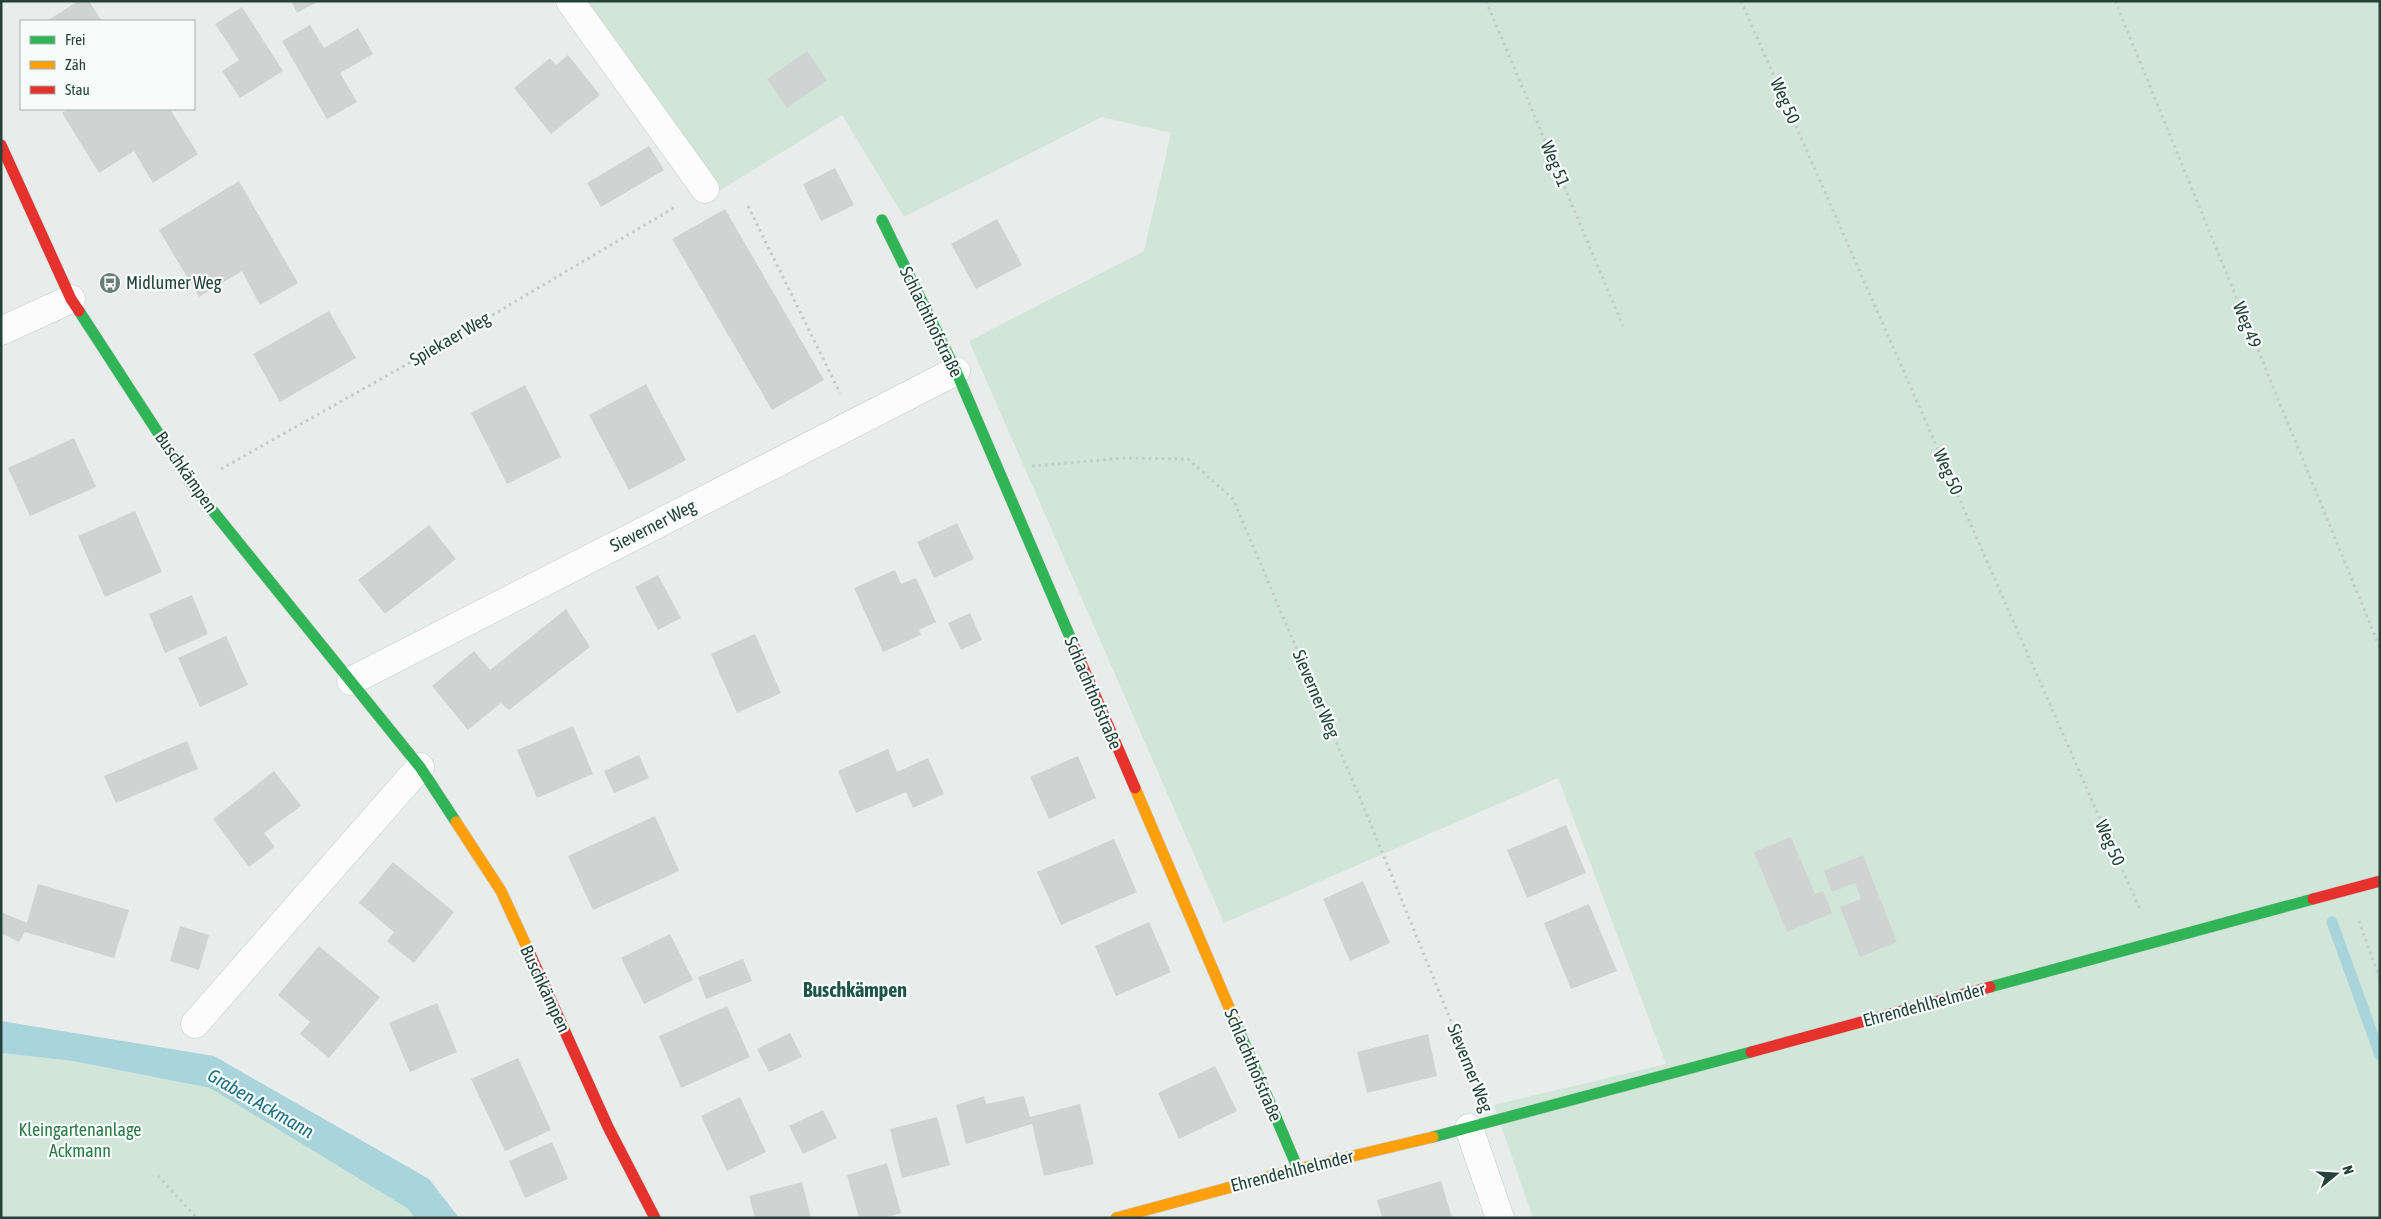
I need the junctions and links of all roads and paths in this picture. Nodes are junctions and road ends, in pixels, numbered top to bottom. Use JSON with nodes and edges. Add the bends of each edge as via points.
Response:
{"nodes":[{"id":1,"x":570,"y":1,"type":"edge"},
{"id":2,"x":1486,"y":1,"type":"edge"},
{"id":3,"x":1741,"y":1,"type":"edge"},
{"id":4,"x":2115,"y":1,"type":"edge"},
{"id":5,"x":1,"y":145,"type":"edge"},
{"id":6,"x":705,"y":189,"type":"joint"},
{"id":7,"x":748,"y":206,"type":"dead end"},
{"id":8,"x":882,"y":220,"type":"dead end"},
{"id":9,"x":71,"y":299,"type":"junction"},
{"id":10,"x":1623,"y":326,"type":"dead end"},
{"id":11,"x":1,"y":331,"type":"edge"},
{"id":12,"x":956,"y":371,"type":"junction"},
{"id":13,"x":855,"y":423,"type":"junction"},
{"id":14,"x":997,"y":469,"type":"junction"},
{"id":15,"x":192,"y":485,"type":"junction"},
{"id":16,"x":2380,"y":648,"type":"edge"},
{"id":17,"x":351,"y":681,"type":"junction"},
{"id":18,"x":420,"y":767,"type":"junction"},
{"id":19,"x":2380,"y":881,"type":"edge"},
{"id":20,"x":2348,"y":890,"type":"junction"},
{"id":21,"x":2154,"y":942,"type":"junction"},
{"id":22,"x":2380,"y":979,"type":"edge"},
{"id":23,"x":195,"y":1024,"type":"dead end"},
{"id":24,"x":1481,"y":1126,"type":"junction"},
{"id":25,"x":1298,"y":1169,"type":"junction"},
{"id":26,"x":158,"y":1176,"type":"dead end"},
{"id":27,"x":197,"y":1218,"type":"edge"},
{"id":28,"x":656,"y":1218,"type":"edge"},
{"id":29,"x":1116,"y":1218,"type":"edge"},
{"id":30,"x":1500,"y":1218,"type":"edge"}],
"edges":[{"from":1,"to":6,"type":"street"},
{"from":2,"to":10,"type":"path","name":"Weg 51"},
{"from":3,"to":21,"type":"path","name":"Weg 50"},
{"from":4,"to":16,"type":"path","name":"Weg 49"},
{"from":5,"to":9,"type":"street","name":"Buschkämpen"},
{"from":6,"to":15,"type":"path","name":"Spiekaer Weg","via":[[450,340]]},
{"from":7,"to":13,"type":"path"},
{"from":8,"to":12,"type":"street","name":"Schlachthofstraße"},
{"from":9,"to":11,"type":"street"},
{"from":9,"to":15,"type":"street","name":"Buschkämpen"},
{"from":12,"to":13,"type":"street","name":"Sieverner Weg"},
{"from":12,"to":14,"type":"street","name":"Schlachthofstraße"},
{"from":13,"to":17,"type":"street","name":"Sieverner Weg"},
{"from":14,"to":24,"type":"path","name":"Sieverner Weg","via":[[1125,458],[1188,459],[1233,499],[1366,810]]},
{"from":14,"to":25,"type":"street","name":"Schlachthofstraße"},
{"from":15,"to":17,"type":"street","name":"Buschkämpen"},
{"from":17,"to":18,"type":"street","name":"Buschkämpen"},
{"from":18,"to":23,"type":"street"},
{"from":18,"to":28,"type":"street","name":"Buschkämpen","via":[[501,891],[608,1127]]},
{"from":19,"to":20,"type":"street","name":"Ehrendehlhelmder"},
{"from":20,"to":21,"type":"street","name":"Ehrendehlhelmder"},
{"from":20,"to":22,"type":"path"},
{"from":21,"to":24,"type":"street","name":"Ehrendehlhelmder"},
{"from":24,"to":25,"type":"street","name":"Ehrendehlhelmder"},
{"from":24,"to":30,"type":"street"},
{"from":25,"to":29,"type":"street","name":"Ehrendehlhelmder"},
{"from":26,"to":27,"type":"path"}]}
